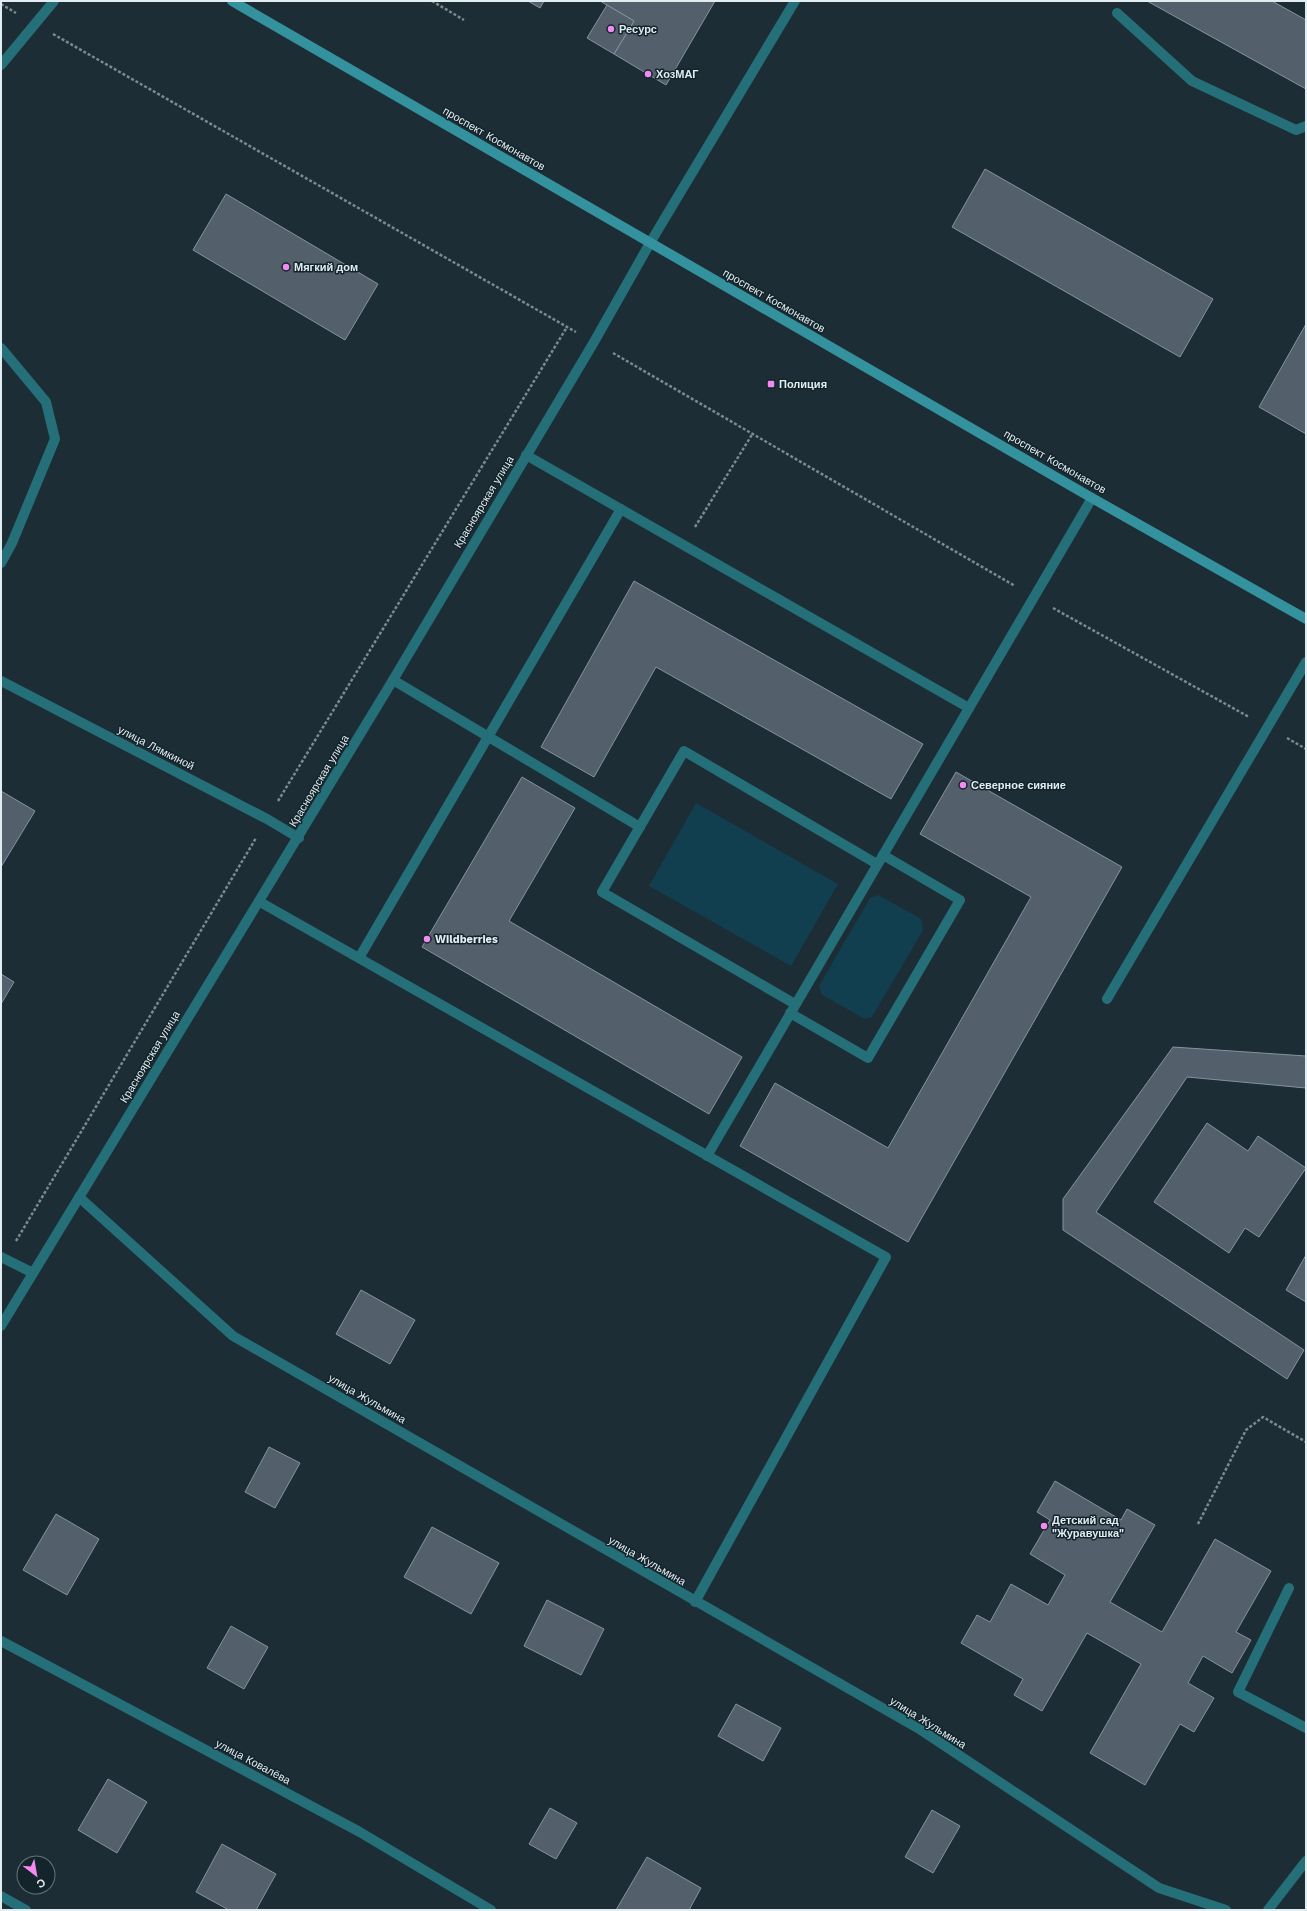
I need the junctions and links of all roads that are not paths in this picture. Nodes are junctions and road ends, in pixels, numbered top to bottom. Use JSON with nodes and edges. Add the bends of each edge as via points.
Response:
{"nodes":[{"id":1,"x":54,"y":1,"type":"edge"},
{"id":2,"x":232,"y":1,"type":"edge"},
{"id":3,"x":795,"y":1,"type":"edge"},
{"id":4,"x":1116,"y":12,"type":"dead end"},
{"id":5,"x":1,"y":65,"type":"edge"},
{"id":6,"x":1306,"y":126,"type":"edge"},
{"id":7,"x":650,"y":243,"type":"junction"},
{"id":8,"x":1,"y":348,"type":"edge"},
{"id":9,"x":526,"y":455,"type":"junction"},
{"id":10,"x":1092,"y":498,"type":"junction"},
{"id":11,"x":621,"y":509,"type":"junction"},
{"id":12,"x":1,"y":563,"type":"edge"},
{"id":13,"x":1306,"y":619,"type":"edge"},
{"id":14,"x":1306,"y":662,"type":"edge"},
{"id":15,"x":393,"y":680,"type":"junction"},
{"id":16,"x":1,"y":681,"type":"edge"},
{"id":17,"x":969,"y":708,"type":"junction"},
{"id":18,"x":488,"y":737,"type":"junction"},
{"id":19,"x":640,"y":827,"type":"junction"},
{"id":20,"x":299,"y":838,"type":"junction"},
{"id":21,"x":883,"y":854,"type":"junction"},
{"id":22,"x":878,"y":864,"type":"junction"},
{"id":23,"x":260,"y":902,"type":"junction"},
{"id":24,"x":359,"y":958,"type":"junction"},
{"id":25,"x":1107,"y":999,"type":"dead end"},
{"id":26,"x":793,"y":1009,"type":"junction"},
{"id":27,"x":707,"y":1156,"type":"junction"},
{"id":28,"x":79,"y":1198,"type":"junction"},
{"id":29,"x":3,"y":1258,"type":"edge"},
{"id":30,"x":33,"y":1273,"type":"junction"},
{"id":31,"x":1,"y":1326,"type":"edge"},
{"id":32,"x":1289,"y":1588,"type":"dead end"},
{"id":33,"x":695,"y":1602,"type":"junction"},
{"id":34,"x":1,"y":1641,"type":"edge"},
{"id":35,"x":1306,"y":1728,"type":"edge"},
{"id":36,"x":1306,"y":1861,"type":"edge"},
{"id":37,"x":1,"y":1896,"type":"edge"},
{"id":38,"x":26,"y":1910,"type":"edge"},
{"id":39,"x":491,"y":1910,"type":"edge"},
{"id":40,"x":1226,"y":1910,"type":"edge"},
{"id":41,"x":1268,"y":1910,"type":"edge"}],
"edges":[{"from":1,"to":5,"type":"street"},
{"from":2,"to":7,"type":"main road","name":"проспект Космонавтов"},
{"from":3,"to":7,"type":"street","name":"Красноярская улица"},
{"from":4,"to":6,"type":"street","via":[[1192,81],[1296,130]]},
{"from":7,"to":9,"type":"street","name":"Красноярская улица"},
{"from":7,"to":10,"type":"main road","name":"проспект Космонавтов"},
{"from":8,"to":12,"type":"street","via":[[46,402],[55,439],[12,543]]},
{"from":9,"to":11,"type":"street"},
{"from":9,"to":15,"type":"street","name":"Красноярская улица"},
{"from":10,"to":13,"type":"main road","name":"проспект Космонавтов"},
{"from":10,"to":17,"type":"street"},
{"from":11,"to":17,"type":"street"},
{"from":11,"to":18,"type":"street"},
{"from":14,"to":25,"type":"street"},
{"from":15,"to":18,"type":"street"},
{"from":15,"to":20,"type":"street","name":"Красноярская улица"},
{"from":16,"to":20,"type":"street","name":"улица Лямкиной"},
{"from":17,"to":21,"type":"street"},
{"from":18,"to":19,"type":"street"},
{"from":18,"to":24,"type":"street"},
{"from":19,"to":22,"type":"street","via":[[684,752]]},
{"from":19,"to":26,"type":"street","via":[[602,892]]},
{"from":20,"to":23,"type":"street","name":"Красноярская улица"},
{"from":21,"to":22,"type":"street"},
{"from":21,"to":26,"type":"street","via":[[960,900],[868,1058]]},
{"from":22,"to":26,"type":"street"},
{"from":23,"to":24,"type":"street"},
{"from":23,"to":28,"type":"street","name":"Красноярская улица"},
{"from":24,"to":27,"type":"street"},
{"from":26,"to":27,"type":"street"},
{"from":27,"to":33,"type":"street","via":[[886,1257]]},
{"from":28,"to":30,"type":"street","name":"Красноярская улица"},
{"from":28,"to":33,"type":"street","name":"улица Жульмина","via":[[233,1336]]},
{"from":29,"to":30,"type":"street"},
{"from":30,"to":31,"type":"street","name":"Красноярская улица"},
{"from":32,"to":35,"type":"street","via":[[1238,1692]]},
{"from":33,"to":40,"type":"street","name":"улица Жульмина","via":[[921,1730],[1159,1888]]},
{"from":34,"to":39,"type":"street","name":"улица Ковалёва","via":[[358,1832]]},
{"from":36,"to":41,"type":"street"},
{"from":37,"to":38,"type":"street"}]}
